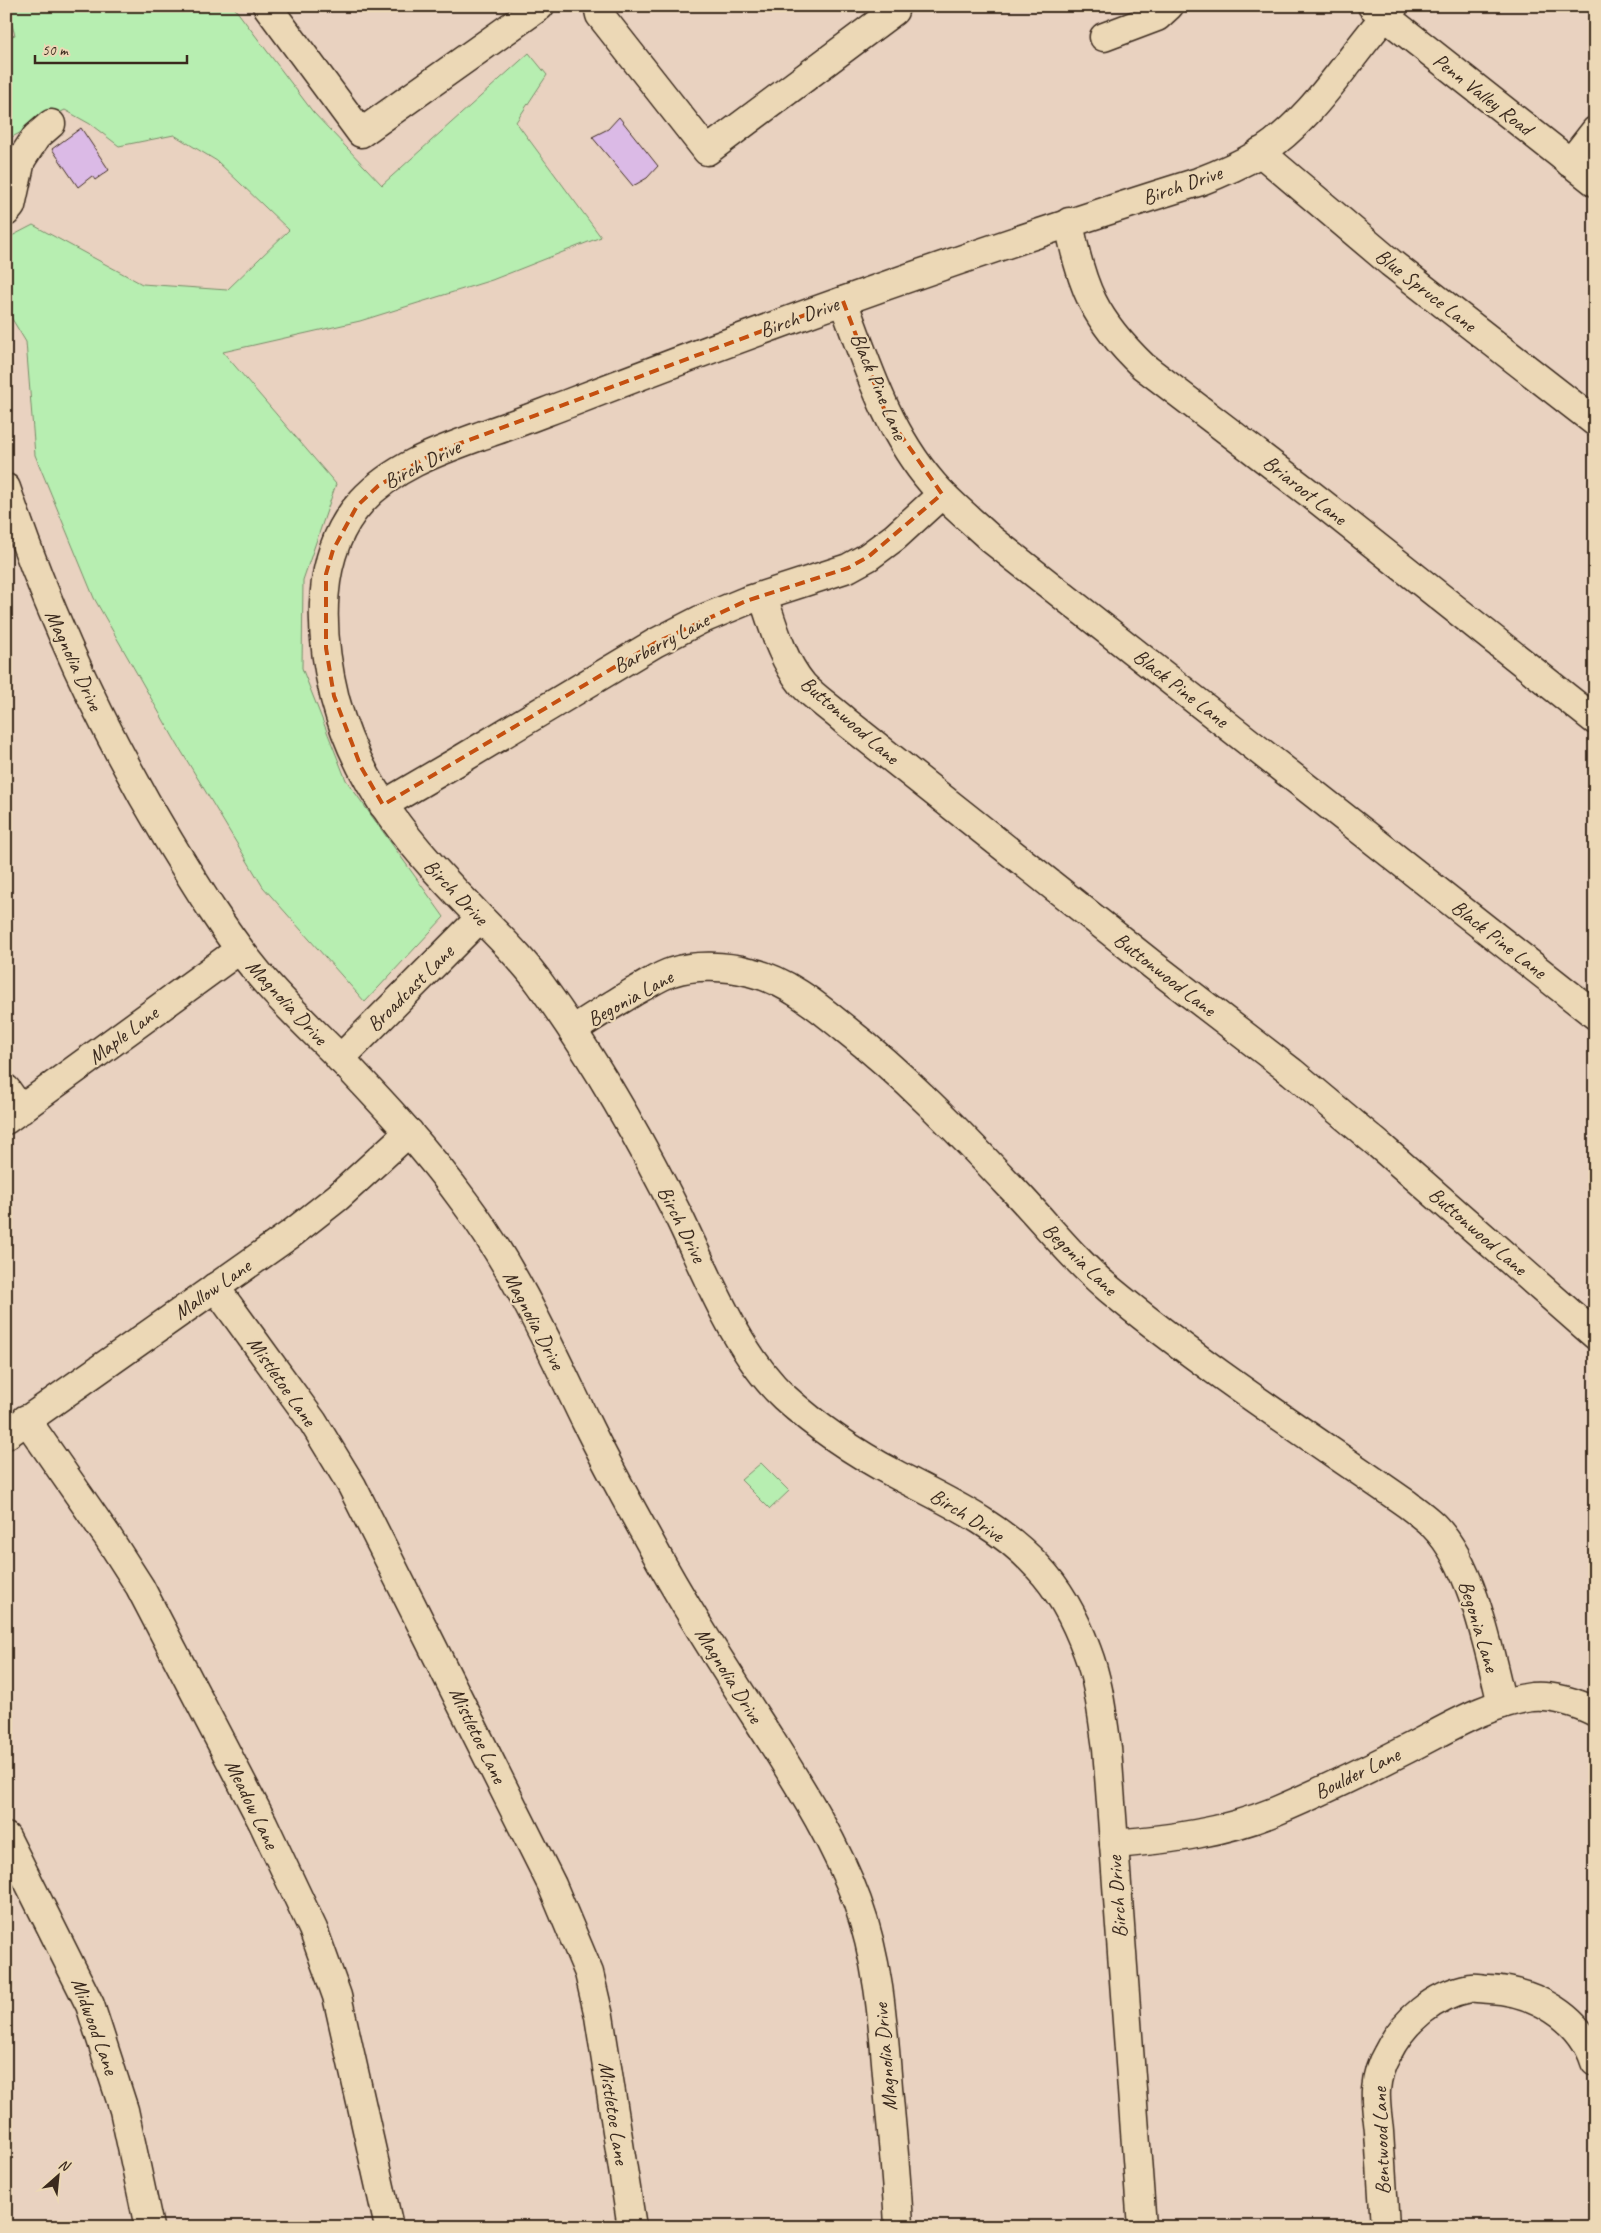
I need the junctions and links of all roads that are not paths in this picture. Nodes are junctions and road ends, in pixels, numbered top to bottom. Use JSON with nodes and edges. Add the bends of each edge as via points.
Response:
{"nodes":[{"id":1,"x":267,"y":6,"type":"edge"},
{"id":2,"x":540,"y":6,"type":"edge"},
{"id":3,"x":598,"y":6,"type":"edge"},
{"id":4,"x":895,"y":6,"type":"edge"},
{"id":5,"x":1169,"y":6,"type":"edge"},
{"id":6,"x":1384,"y":10,"type":"edge"},
{"id":7,"x":1104,"y":37,"type":"dead end"},
{"id":8,"x":52,"y":124,"type":"dead end"},
{"id":9,"x":1595,"y":131,"type":"edge"},
{"id":10,"x":1260,"y":152,"type":"junction"},
{"id":11,"x":1570,"y":163,"type":"junction"},
{"id":12,"x":1595,"y":182,"type":"edge"},
{"id":13,"x":6,"y":212,"type":"edge"},
{"id":14,"x":1069,"y":222,"type":"junction"},
{"id":15,"x":843,"y":301,"type":"junction"},
{"id":16,"x":1595,"y":422,"type":"edge"},
{"id":17,"x":6,"y":488,"type":"edge"},
{"id":18,"x":942,"y":494,"type":"junction"},
{"id":19,"x":763,"y":596,"type":"junction"},
{"id":20,"x":1595,"y":720,"type":"edge"},
{"id":21,"x":382,"y":805,"type":"junction"},
{"id":22,"x":480,"y":918,"type":"junction"},
{"id":23,"x":239,"y":950,"type":"junction"},
{"id":24,"x":1595,"y":1015,"type":"edge"},
{"id":25,"x":573,"y":1030,"type":"junction"},
{"id":26,"x":340,"y":1059,"type":"junction"},
{"id":27,"x":11,"y":1106,"type":"edge"},
{"id":28,"x":409,"y":1132,"type":"junction"},
{"id":29,"x":215,"y":1287,"type":"junction"},
{"id":30,"x":1595,"y":1335,"type":"edge"},
{"id":31,"x":16,"y":1427,"type":"edge"},
{"id":32,"x":1502,"y":1704,"type":"junction"},
{"id":33,"x":1595,"y":1712,"type":"edge"},
{"id":34,"x":6,"y":1837,"type":"edge"},
{"id":35,"x":1114,"y":1844,"type":"junction"},
{"id":36,"x":1595,"y":2062,"type":"edge"},
{"id":37,"x":149,"y":2227,"type":"edge"},
{"id":38,"x":389,"y":2227,"type":"edge"},
{"id":39,"x":632,"y":2227,"type":"edge"},
{"id":40,"x":900,"y":2227,"type":"edge"},
{"id":41,"x":1142,"y":2227,"type":"edge"},
{"id":42,"x":1385,"y":2227,"type":"edge"}],
"edges":[{"from":1,"to":2,"type":"street","via":[[361,133]]},
{"from":3,"to":4,"type":"street","via":[[600,15],[707,151],[894,11]]},
{"from":5,"to":7,"type":"street","via":[[1157,17]]},
{"from":6,"to":10,"type":"street","name":"Birch Drive","via":[[1314,104],[1284,135]]},
{"from":6,"to":11,"type":"street","name":"Penn Valley Road"},
{"from":8,"to":13,"type":"street","via":[[36,138],[21,160],[11,206]]},
{"from":9,"to":11,"type":"street"},
{"from":10,"to":14,"type":"street","name":"Birch Drive","via":[[1198,182]]},
{"from":10,"to":16,"type":"street","name":"Blue Spruce Lane","via":[[1391,263]]},
{"from":11,"to":12,"type":"street","name":"Penn Valley Road"},
{"from":14,"to":15,"type":"street","name":"Birch Drive"},
{"from":14,"to":20,"type":"street","name":"Briaroot Lane","via":[[1085,287],[1098,314],[1143,366]]},
{"from":15,"to":18,"type":"street","name":"Black Pine Lane","via":[[886,414],[903,444]]},
{"from":15,"to":21,"type":"street","name":"Birch Drive","via":[[434,453],[378,486],[358,506],[343,527],[326,574],[326,648],[342,722]]},
{"from":17,"to":23,"type":"street","name":"Magnolia Drive","via":[[29,557],[103,723],[148,806]]},
{"from":18,"to":19,"type":"street","name":"Barberry Lane","via":[[868,557],[848,568]]},
{"from":18,"to":24,"type":"street","name":"Black Pine Lane","via":[[992,539]]},
{"from":19,"to":21,"type":"street","name":"Barberry Lane","via":[[700,620],[650,645]]},
{"from":19,"to":30,"type":"street","name":"Buttonwood Lane","via":[[791,667],[804,685],[1306,1084]]},
{"from":21,"to":22,"type":"street","name":"Birch Drive","via":[[413,848]]},
{"from":22,"to":25,"type":"street","name":"Birch Drive","via":[[514,951]]},
{"from":22,"to":26,"type":"street","name":"Broadcast Lane"},
{"from":23,"to":26,"type":"street","name":"Magnolia Drive","via":[[263,980]]},
{"from":23,"to":27,"type":"street","name":"Maple Lane"},
{"from":25,"to":32,"type":"street","name":"Begonia Lane","via":[[660,977],[698,967],[753,972],[781,983],[809,1000],[908,1081],[1012,1187],[1073,1256],[1108,1288],[1223,1376],[1408,1504],[1435,1527],[1464,1573],[1478,1608]]},
{"from":25,"to":35,"type":"street","name":"Birch Drive","via":[[645,1151],[723,1308],[771,1383],[811,1420],[844,1444],[975,1516],[1014,1544],[1053,1585],[1088,1654],[1098,1690]]},
{"from":26,"to":28,"type":"street","name":"Magnolia Drive"},
{"from":28,"to":29,"type":"street","name":"Mallow Lane","via":[[338,1197]]},
{"from":28,"to":40,"type":"street","name":"Magnolia Drive","via":[[471,1210],[521,1290],[587,1424],[684,1604],[834,1846],[857,1900],[871,1948],[881,2002]]},
{"from":29,"to":31,"type":"street","name":"Mallow Lane"},
{"from":29,"to":39,"type":"street","name":"Mistletoe Lane","via":[[313,1422],[352,1486],[552,1885],[584,1958],[595,1999]]},
{"from":31,"to":38,"type":"street","name":"Meadow Lane","via":[[108,1537],[140,1587],[263,1823],[313,1929],[337,1996]]},
{"from":32,"to":33,"type":"street","name":"Boulder Lane","via":[[1547,1697]]},
{"from":32,"to":35,"type":"street","name":"Boulder Lane","via":[[1345,1780],[1235,1826],[1189,1837]]},
{"from":34,"to":37,"type":"street","name":"Midwood Lane","via":[[90,2005],[124,2110]]},
{"from":35,"to":41,"type":"street","name":"Birch Drive"},
{"from":36,"to":42,"type":"street","name":"Bentwood Lane","via":[[1583,2036],[1570,2022],[1550,2006],[1524,1995],[1472,1988],[1430,2004],[1412,2018],[1386,2055],[1376,2091]]}]}
